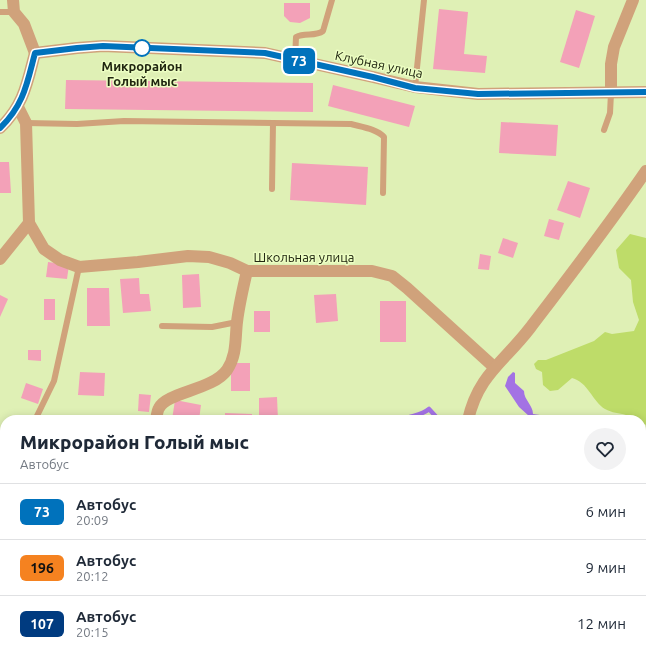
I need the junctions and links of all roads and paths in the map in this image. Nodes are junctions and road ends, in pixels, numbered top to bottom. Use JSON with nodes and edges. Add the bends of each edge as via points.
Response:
{"nodes":[{"id":1,"x":13,"y":0,"type":"edge"},
{"id":2,"x":332,"y":0,"type":"edge"},
{"id":3,"x":424,"y":0,"type":"edge"},
{"id":4,"x":633,"y":0,"type":"edge"},
{"id":5,"x":0,"y":12,"type":"edge"},
{"id":6,"x":14,"y":12,"type":"junction"},
{"id":7,"x":35,"y":53,"type":"junction"},
{"id":8,"x":295,"y":60,"type":"junction"},
{"id":9,"x":415,"y":88,"type":"junction"},
{"id":10,"x":646,"y":92,"type":"edge"},
{"id":11,"x":611,"y":93,"type":"junction"},
{"id":12,"x":18,"y":107,"type":"junction"},
{"id":13,"x":26,"y":123,"type":"junction"},
{"id":14,"x":273,"y":123,"type":"junction"},
{"id":15,"x":0,"y":128,"type":"edge"},
{"id":16,"x":604,"y":130,"type":"dead end"},
{"id":17,"x":646,"y":171,"type":"edge"},
{"id":18,"x":272,"y":189,"type":"dead end"},
{"id":19,"x":383,"y":193,"type":"dead end"},
{"id":20,"x":29,"y":223,"type":"junction"},
{"id":21,"x":0,"y":259,"type":"edge"},
{"id":22,"x":79,"y":267,"type":"junction"},
{"id":23,"x":246,"y":271,"type":"junction"},
{"id":24,"x":237,"y":322,"type":"junction"},
{"id":25,"x":162,"y":326,"type":"dead end"},
{"id":26,"x":494,"y":367,"type":"junction"},
{"id":27,"x":37,"y":415,"type":"edge"},
{"id":28,"x":157,"y":415,"type":"edge"},
{"id":29,"x":469,"y":415,"type":"edge"}],
"edges":[{"from":1,"to":6,"type":"street"},
{"from":2,"to":8,"type":"lane","via":[[323,31],[296,37]]},
{"from":3,"to":9,"type":"lane"},
{"from":4,"to":11,"type":"street","via":[[613,51]]},
{"from":5,"to":6,"type":"lane"},
{"from":6,"to":7,"type":"street","via":[[24,24]]},
{"from":7,"to":8,"type":"street","name":"Клубная улица","via":[[103,46],[265,53]]},
{"from":7,"to":12,"type":"street"},
{"from":8,"to":9,"type":"street","name":"Клубная улица"},
{"from":9,"to":11,"type":"street","name":"Клубная улица","via":[[478,94]]},
{"from":10,"to":11,"type":"street","name":"Клубная улица"},
{"from":11,"to":16,"type":"lane","via":[[610,113]]},
{"from":12,"to":13,"type":"street"},
{"from":12,"to":15,"type":"street"},
{"from":13,"to":14,"type":"lane"},
{"from":13,"to":20,"type":"street"},
{"from":14,"to":18,"type":"lane"},
{"from":14,"to":19,"type":"lane","via":[[351,124],[381,134],[384,137]]},
{"from":17,"to":26,"type":"street","via":[[528,330]]},
{"from":20,"to":21,"type":"street"},
{"from":20,"to":22,"type":"street","name":"Школьная улица","via":[[44,249],[60,260]]},
{"from":22,"to":23,"type":"street","name":"Школьная улица","via":[[188,256],[209,257]]},
{"from":22,"to":27,"type":"lane","via":[[54,381]]},
{"from":23,"to":24,"type":"street"},
{"from":23,"to":26,"type":"street","name":"Школьная улица","via":[[372,271],[392,276]]},
{"from":24,"to":25,"type":"lane","via":[[212,326]]},
{"from":24,"to":28,"type":"street","via":[[234,357],[226,371],[212,382],[163,402]]},
{"from":26,"to":29,"type":"street","via":[[477,392]]}]}
